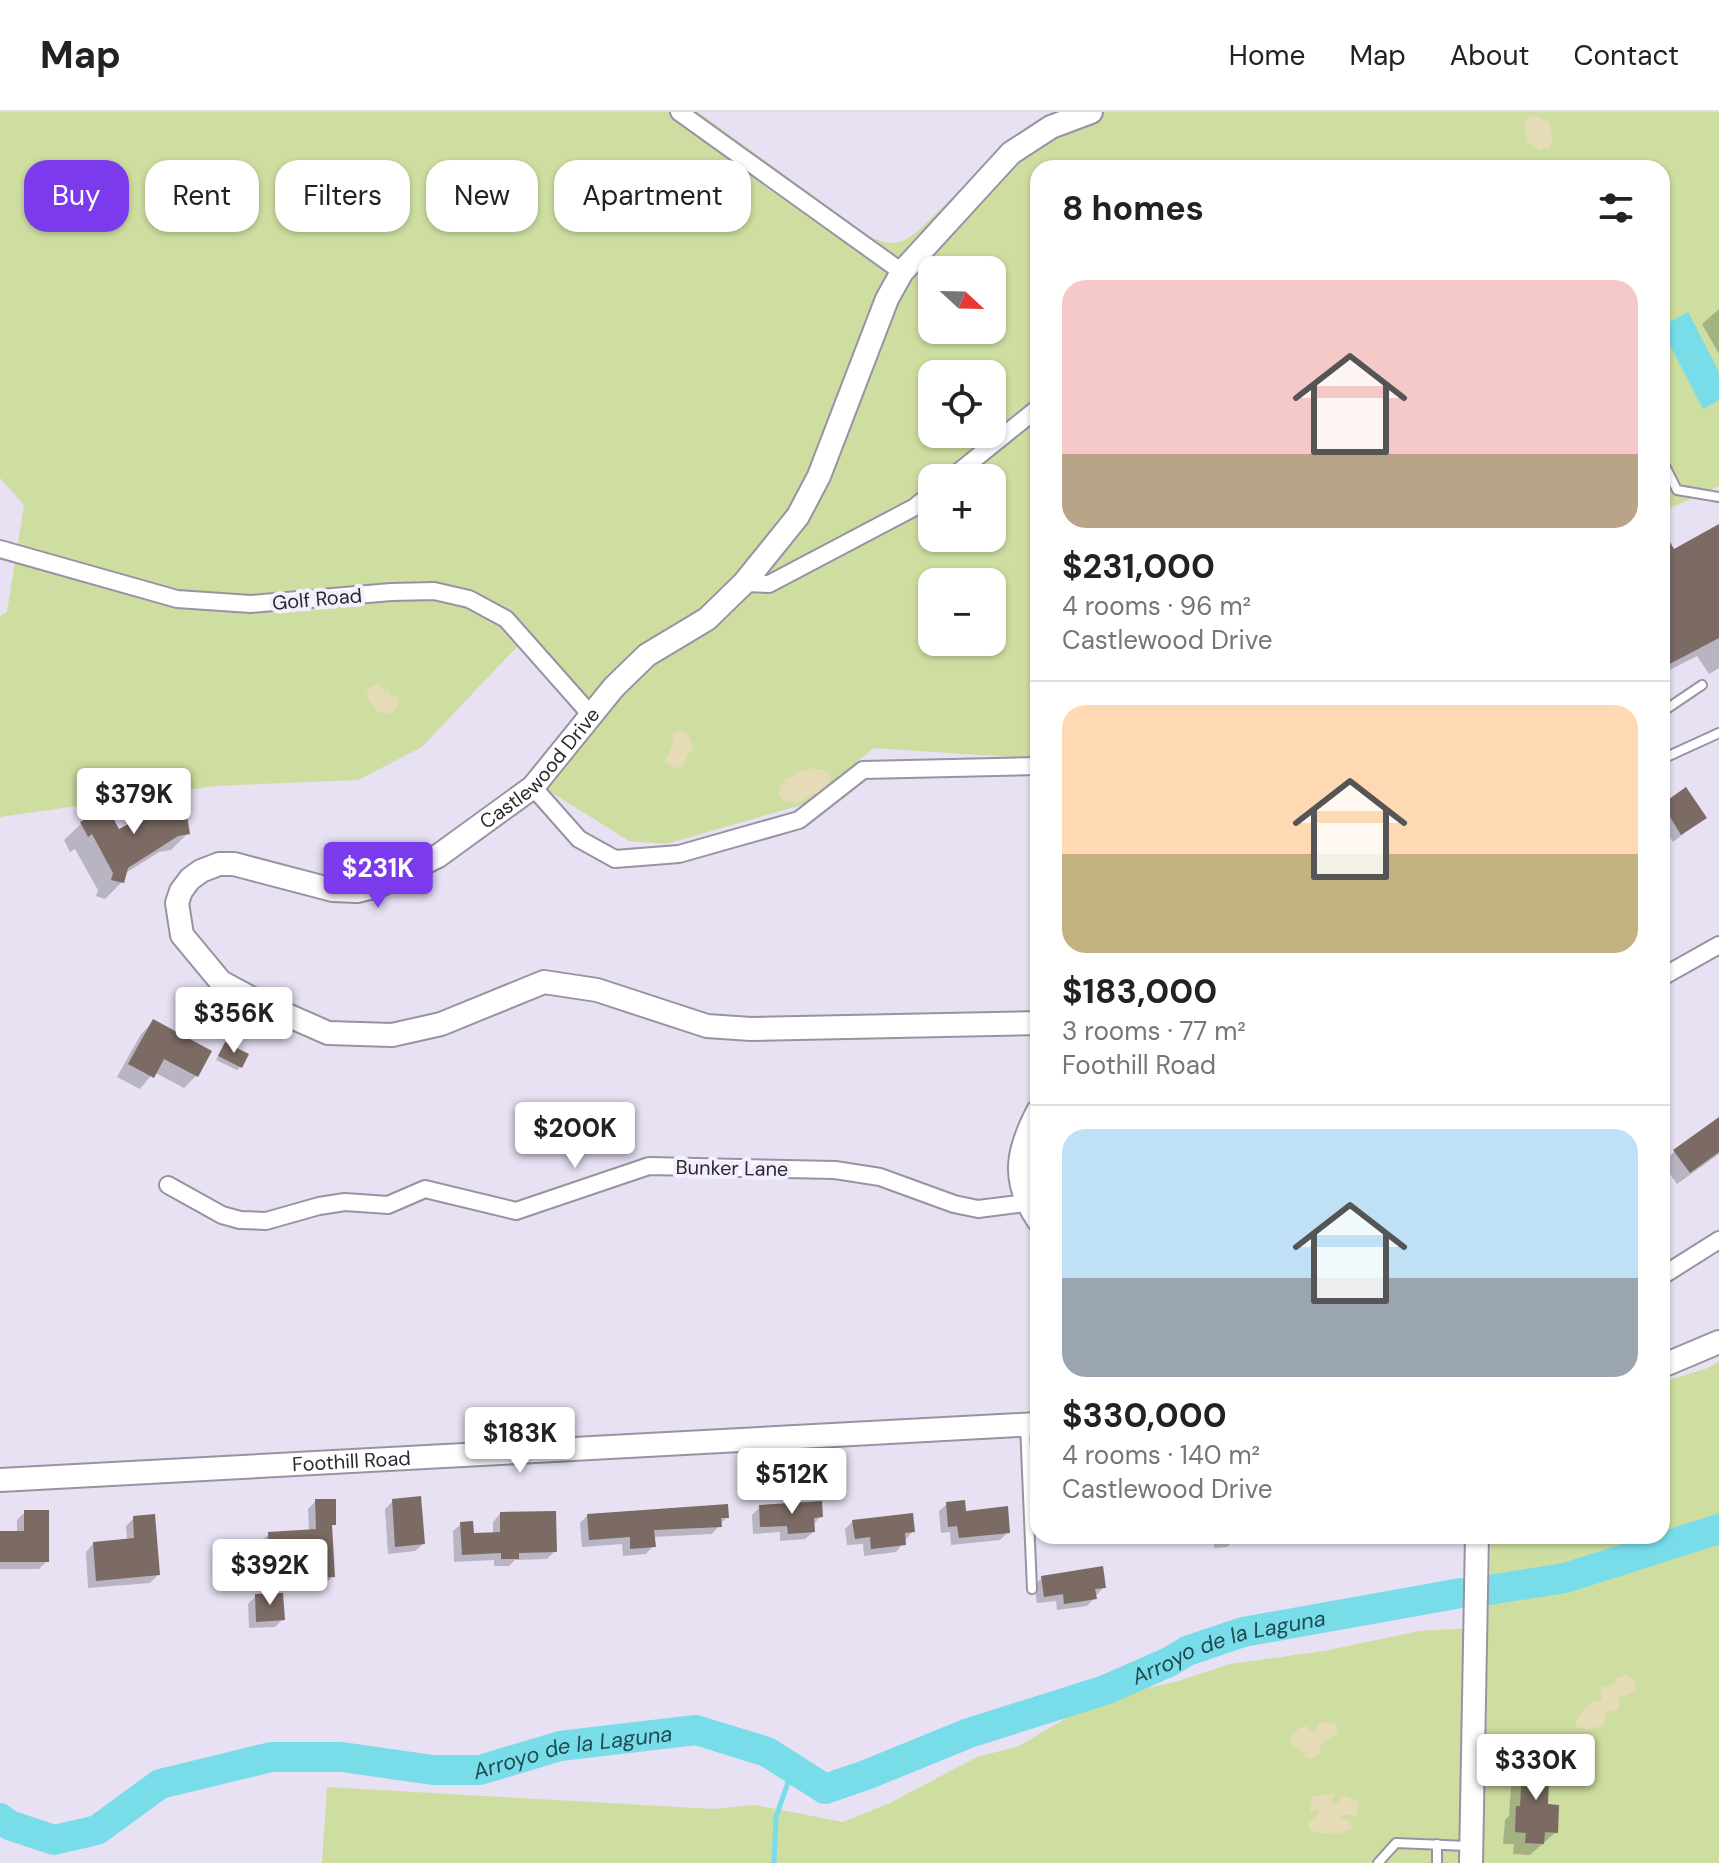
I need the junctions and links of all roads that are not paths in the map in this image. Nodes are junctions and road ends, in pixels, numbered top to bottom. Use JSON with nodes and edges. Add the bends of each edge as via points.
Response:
{"nodes":[{"id":1,"x":679,"y":112,"type":"edge"},
{"id":2,"x":1091,"y":112,"type":"edge"},
{"id":3,"x":902,"y":272,"type":"junction"},
{"id":4,"x":1030,"y":414,"type":"edge"},
{"id":5,"x":968,"y":464,"type":"edge"},
{"id":6,"x":1670,"y":476,"type":"edge"},
{"id":7,"x":1719,"y":497,"type":"edge"},
{"id":8,"x":918,"y":505,"type":"edge"},
{"id":9,"x":0,"y":549,"type":"edge"},
{"id":10,"x":744,"y":583,"type":"junction"},
{"id":11,"x":1702,"y":685,"type":"dead end"},
{"id":12,"x":1670,"y":707,"type":"edge"},
{"id":13,"x":595,"y":715,"type":"junction"},
{"id":14,"x":1719,"y":733,"type":"edge"},
{"id":15,"x":1670,"y":755,"type":"edge"},
{"id":16,"x":1030,"y":766,"type":"edge"},
{"id":17,"x":533,"y":787,"type":"junction"},
{"id":18,"x":1719,"y":945,"type":"edge"},
{"id":19,"x":1670,"y":973,"type":"edge"},
{"id":20,"x":1030,"y":1023,"type":"edge"},
{"id":21,"x":1030,"y":1126,"type":"edge"},
{"id":22,"x":168,"y":1185,"type":"dead end"},
{"id":23,"x":1030,"y":1206,"type":"edge"},
{"id":24,"x":1030,"y":1212,"type":"edge"},
{"id":25,"x":1719,"y":1240,"type":"edge"},
{"id":26,"x":1670,"y":1271,"type":"edge"},
{"id":27,"x":1719,"y":1342,"type":"edge"},
{"id":28,"x":1670,"y":1363,"type":"edge"},
{"id":29,"x":1030,"y":1424,"type":"edge"},
{"id":30,"x":0,"y":1480,"type":"edge"},
{"id":31,"x":1032,"y":1544,"type":"edge"},
{"id":32,"x":1477,"y":1544,"type":"edge"},
{"id":33,"x":1032,"y":1589,"type":"dead end"},
{"id":34,"x":1437,"y":1844,"type":"junction"},
{"id":35,"x":1471,"y":1854,"type":"edge"},
{"id":36,"x":1378,"y":1863,"type":"edge"},
{"id":37,"x":1437,"y":1863,"type":"edge"}],
"edges":[{"from":1,"to":3,"type":"street"},
{"from":2,"to":3,"type":"street","name":"Castlewood Drive","via":[[1051,127],[1011,153]]},
{"from":3,"to":10,"type":"street","name":"Castlewood Drive","via":[[881,313],[819,476],[798,516]]},
{"from":4,"to":5,"type":"street"},
{"from":6,"to":7,"type":"lane","via":[[1677,490]]},
{"from":8,"to":10,"type":"street","via":[[769,584]]},
{"from":9,"to":13,"type":"street","name":"Golf Road","via":[[177,599],[251,604],[434,591],[469,599],[508,620]]},
{"from":10,"to":13,"type":"street","name":"Castlewood Drive","via":[[707,619],[647,655]]},
{"from":11,"to":12,"type":"lane"},
{"from":13,"to":17,"type":"street","name":"Castlewood Drive"},
{"from":14,"to":15,"type":"lane"},
{"from":16,"to":17,"type":"street","via":[[863,770],[799,820],[679,854],[615,859],[579,839]]},
{"from":17,"to":20,"type":"street","name":"Castlewood Drive","via":[[438,856],[378,886],[333,890],[234,864],[201,871],[177,903],[182,935],[221,982],[328,1033],[392,1035],[441,1024],[544,982],[597,990],[707,1026]]},
{"from":18,"to":19,"type":"street"},
{"from":21,"to":23,"type":"street","via":[[1019,1172]]},
{"from":22,"to":24,"type":"street","name":"Bunker Lane","via":[[222,1215],[266,1221],[345,1202],[388,1205],[425,1189],[516,1211],[649,1166],[835,1170],[880,1177],[954,1204]]},
{"from":25,"to":26,"type":"street"},
{"from":27,"to":28,"type":"street"},
{"from":29,"to":30,"type":"street","name":"Foothill Road"},
{"from":31,"to":33,"type":"lane"},
{"from":32,"to":35,"type":"street"},
{"from":34,"to":35,"type":"lane"},
{"from":34,"to":36,"type":"lane","via":[[1396,1843]]},
{"from":34,"to":37,"type":"lane"}]}
